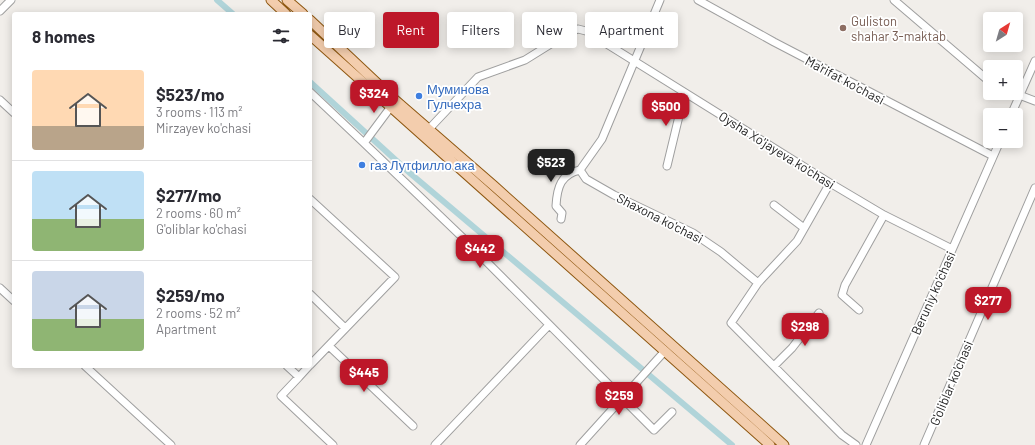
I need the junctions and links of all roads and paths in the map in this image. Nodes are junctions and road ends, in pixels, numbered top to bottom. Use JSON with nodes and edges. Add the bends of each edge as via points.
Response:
{"nodes":[{"id":1,"x":11,"y":0,"type":"edge"},
{"id":2,"x":271,"y":0,"type":"edge"},
{"id":3,"x":287,"y":0,"type":"edge"},
{"id":4,"x":660,"y":0,"type":"edge"},
{"id":5,"x":698,"y":0,"type":"edge"},
{"id":6,"x":894,"y":0,"type":"edge"},
{"id":7,"x":0,"y":11,"type":"edge"},
{"id":8,"x":284,"y":12,"type":"edge"},
{"id":9,"x":301,"y":12,"type":"edge"},
{"id":10,"x":312,"y":21,"type":"edge"},
{"id":11,"x":312,"y":37,"type":"edge"},
{"id":12,"x":1035,"y":61,"type":"edge"},
{"id":13,"x":634,"y":62,"type":"junction"},
{"id":14,"x":983,"y":76,"type":"edge"},
{"id":15,"x":1023,"y":83,"type":"edge"},
{"id":16,"x":312,"y":94,"type":"edge"},
{"id":17,"x":686,"y":94,"type":"junction"},
{"id":18,"x":1023,"y":96,"type":"edge"},
{"id":19,"x":0,"y":100,"type":"edge"},
{"id":20,"x":1035,"y":101,"type":"edge"},
{"id":21,"x":390,"y":108,"type":"junction"},
{"id":22,"x":12,"y":111,"type":"edge"},
{"id":23,"x":429,"y":129,"type":"junction"},
{"id":24,"x":365,"y":141,"type":"junction"},
{"id":25,"x":997,"y":148,"type":"edge"},
{"id":26,"x":993,"y":156,"type":"junction"},
{"id":27,"x":667,"y":166,"type":"dead end"},
{"id":28,"x":580,"y":170,"type":"junction"},
{"id":29,"x":830,"y":183,"type":"junction"},
{"id":30,"x":1035,"y":188,"type":"edge"},
{"id":31,"x":312,"y":201,"type":"edge"},
{"id":32,"x":774,"y":205,"type":"dead end"},
{"id":33,"x":884,"y":215,"type":"junction"},
{"id":34,"x":561,"y":219,"type":"dead end"},
{"id":35,"x":804,"y":228,"type":"junction"},
{"id":36,"x":952,"y":249,"type":"junction"},
{"id":37,"x":758,"y":283,"type":"junction"},
{"id":38,"x":0,"y":288,"type":"edge"},
{"id":39,"x":312,"y":296,"type":"edge"},
{"id":40,"x":12,"y":298,"type":"edge"},
{"id":41,"x":859,"y":310,"type":"dead end"},
{"id":42,"x":819,"y":313,"type":"dead end"},
{"id":43,"x":549,"y":325,"type":"junction"},
{"id":44,"x":345,"y":328,"type":"junction"},
{"id":45,"x":328,"y":346,"type":"junction"},
{"id":46,"x":664,"y":352,"type":"junction"},
{"id":47,"x":312,"y":364,"type":"edge"},
{"id":48,"x":774,"y":366,"type":"junction"},
{"id":49,"x":87,"y":368,"type":"edge"},
{"id":50,"x":289,"y":368,"type":"edge"},
{"id":51,"x":308,"y":368,"type":"edge"},
{"id":52,"x":299,"y":377,"type":"junction"},
{"id":53,"x":622,"y":399,"type":"junction"},
{"id":54,"x":672,"y":412,"type":"dead end"},
{"id":55,"x":413,"y":426,"type":"dead end"},
{"id":56,"x":171,"y":445,"type":"edge"},
{"id":57,"x":333,"y":445,"type":"edge"},
{"id":58,"x":435,"y":445,"type":"edge"},
{"id":59,"x":580,"y":445,"type":"edge"},
{"id":60,"x":770,"y":445,"type":"edge"},
{"id":61,"x":784,"y":445,"type":"edge"},
{"id":62,"x":856,"y":445,"type":"edge"},
{"id":63,"x":866,"y":445,"type":"edge"},
{"id":64,"x":924,"y":445,"type":"edge"}],
"edges":[{"from":1,"to":7,"type":"street"},
{"from":2,"to":8,"type":"main road"},
{"from":3,"to":9,"type":"main road"},
{"from":4,"to":13,"type":"street"},
{"from":5,"to":26,"type":"street","name":"Ma'rifat ko'chasi"},
{"from":6,"to":14,"type":"street"},
{"from":10,"to":23,"type":"main road","via":[[329,31],[395,100]]},
{"from":11,"to":21,"type":"main road"},
{"from":12,"to":15,"type":"street"},
{"from":13,"to":17,"type":"street","name":"Oysha Xo'jayeva ko'chasi"},
{"from":13,"to":23,"type":"street","name":"Oysha Xo'jayeva ko'chasi","via":[[586,31],[578,29],[525,60],[478,77]]},
{"from":13,"to":28,"type":"street","via":[[602,139]]},
{"from":16,"to":24,"type":"street"},
{"from":17,"to":27,"type":"street"},
{"from":17,"to":29,"type":"street","name":"Oysha Xo'jayeva ko'chasi"},
{"from":18,"to":20,"type":"street"},
{"from":19,"to":22,"type":"street"},
{"from":21,"to":24,"type":"street"},
{"from":21,"to":46,"type":"main road","via":[[465,172]]},
{"from":23,"to":61,"type":"main road"},
{"from":24,"to":43,"type":"street"},
{"from":25,"to":26,"type":"street","name":"Beruniy ko'chasi"},
{"from":26,"to":36,"type":"street","name":"Beruniy ko'chasi"},
{"from":28,"to":34,"type":"street","via":[[570,172],[556,192],[556,206],[562,213]]},
{"from":28,"to":37,"type":"street","name":"Shaxona ko'chasi","via":[[586,179],[614,195],[693,233],[721,252]]},
{"from":29,"to":33,"type":"street","name":"Oysha Xo'jayeva ko'chasi"},
{"from":29,"to":35,"type":"street"},
{"from":30,"to":64,"type":"street","name":"G'oliblar ko'chasi"},
{"from":31,"to":44,"type":"street","via":[[394,277]]},
{"from":32,"to":35,"type":"street"},
{"from":33,"to":36,"type":"street","name":"Oysha Xo'jayeva ko'chasi"},
{"from":33,"to":41,"type":"street","via":[[842,295]]},
{"from":35,"to":37,"type":"street","via":[[797,241]]},
{"from":36,"to":63,"type":"street","name":"Beruniy ko'chasi"},
{"from":37,"to":48,"type":"street","via":[[731,323]]},
{"from":38,"to":40,"type":"street"},
{"from":39,"to":44,"type":"street"},
{"from":42,"to":48,"type":"street","via":[[792,348]]},
{"from":43,"to":53,"type":"street"},
{"from":43,"to":58,"type":"street"},
{"from":44,"to":45,"type":"street"},
{"from":45,"to":47,"type":"street"},
{"from":45,"to":55,"type":"street"},
{"from":46,"to":53,"type":"street"},
{"from":46,"to":60,"type":"main road"},
{"from":48,"to":62,"type":"street","via":[[842,435]]},
{"from":49,"to":56,"type":"street"},
{"from":50,"to":52,"type":"street"},
{"from":51,"to":52,"type":"street"},
{"from":52,"to":57,"type":"street","via":[[281,396]]},
{"from":53,"to":54,"type":"street","via":[[654,430]]},
{"from":53,"to":59,"type":"street"}]}
